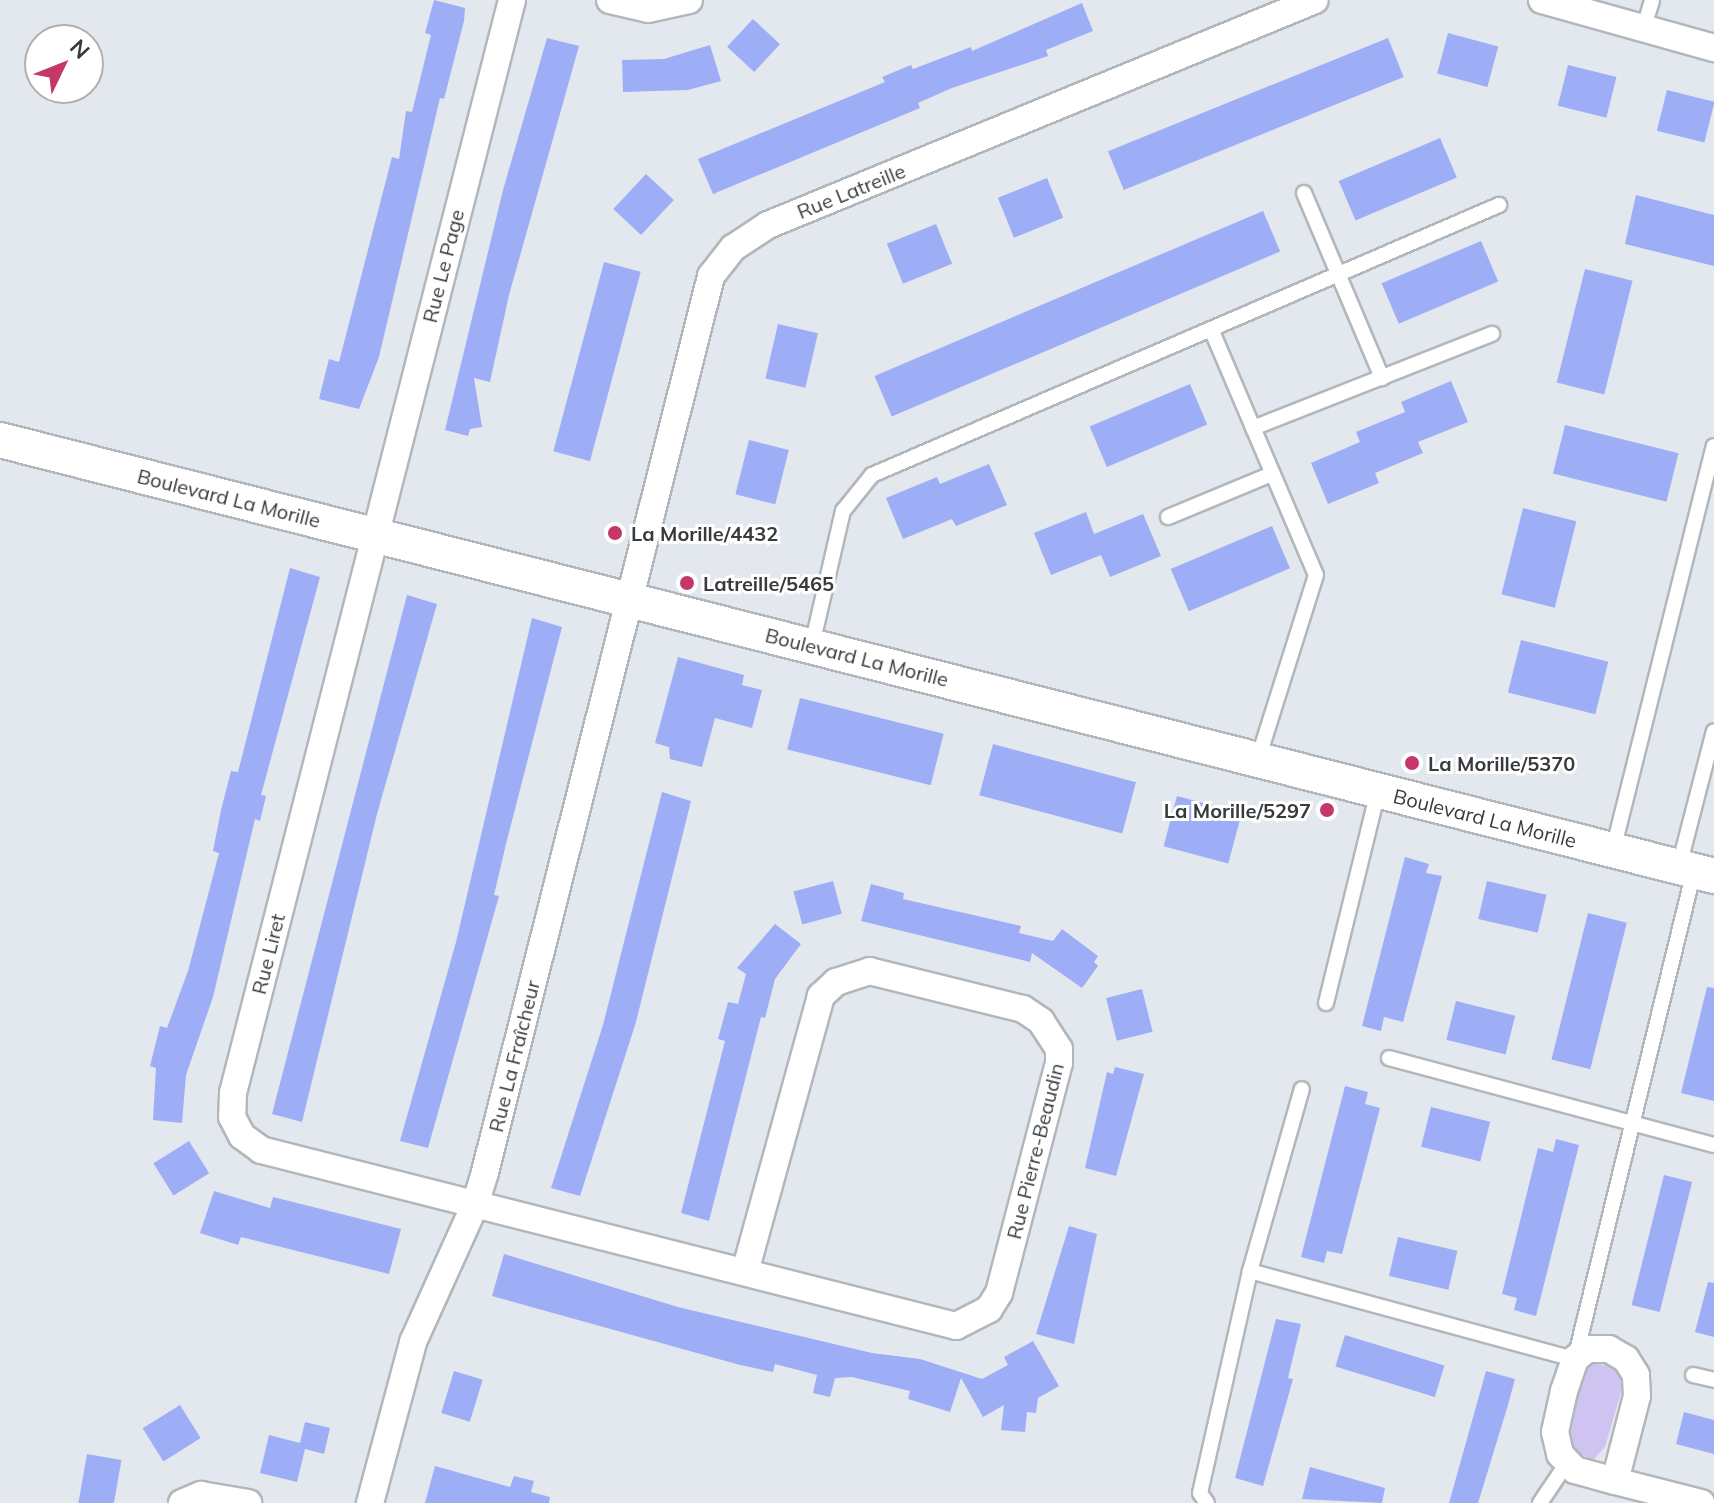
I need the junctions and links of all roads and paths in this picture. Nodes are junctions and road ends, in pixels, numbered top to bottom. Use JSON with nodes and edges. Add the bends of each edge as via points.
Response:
{"nodes":[{"id":1,"x":512,"y":0,"type":"edge"},
{"id":2,"x":610,"y":0,"type":"edge"},
{"id":3,"x":689,"y":0,"type":"edge"},
{"id":4,"x":1315,"y":0,"type":"edge"},
{"id":5,"x":1542,"y":0,"type":"edge"},
{"id":6,"x":1652,"y":0,"type":"edge"},
{"id":7,"x":1643,"y":30,"type":"junction"},
{"id":8,"x":1714,"y":48,"type":"edge"},
{"id":9,"x":1304,"y":193,"type":"dead end"},
{"id":10,"x":1499,"y":205,"type":"dead end"},
{"id":11,"x":1337,"y":275,"type":"junction"},
{"id":12,"x":1211,"y":329,"type":"junction"},
{"id":13,"x":1492,"y":334,"type":"dead end"},
{"id":14,"x":1382,"y":378,"type":"junction"},
{"id":15,"x":1253,"y":428,"type":"junction"},
{"id":16,"x":0,"y":440,"type":"edge"},
{"id":17,"x":1714,"y":446,"type":"edge"},
{"id":18,"x":1272,"y":474,"type":"junction"},
{"id":19,"x":1168,"y":517,"type":"dead end"},
{"id":20,"x":374,"y":533,"type":"junction"},
{"id":21,"x":630,"y":600,"type":"junction"},
{"id":22,"x":812,"y":645,"type":"junction"},
{"id":23,"x":1714,"y":731,"type":"edge"},
{"id":24,"x":1258,"y":759,"type":"junction"},
{"id":25,"x":1378,"y":791,"type":"junction"},
{"id":26,"x":1613,"y":850,"type":"junction"},
{"id":27,"x":1696,"y":871,"type":"edge"},
{"id":28,"x":1326,"y":1003,"type":"dead end"},
{"id":29,"x":1389,"y":1058,"type":"dead end"},
{"id":30,"x":1302,"y":1089,"type":"dead end"},
{"id":31,"x":1632,"y":1123,"type":"junction"},
{"id":32,"x":1714,"y":1145,"type":"edge"},
{"id":33,"x":475,"y":1205,"type":"junction"},
{"id":34,"x":1250,"y":1271,"type":"junction"},
{"id":35,"x":745,"y":1272,"type":"junction"},
{"id":36,"x":1575,"y":1359,"type":"junction"},
{"id":37,"x":1693,"y":1375,"type":"dead end"},
{"id":38,"x":1714,"y":1380,"type":"edge"},
{"id":39,"x":1567,"y":1463,"type":"junction"},
{"id":40,"x":1615,"y":1481,"type":"junction"},
{"id":41,"x":182,"y":1503,"type":"edge"},
{"id":42,"x":248,"y":1503,"type":"edge"},
{"id":43,"x":370,"y":1503,"type":"edge"},
{"id":44,"x":1207,"y":1503,"type":"edge"},
{"id":45,"x":1540,"y":1503,"type":"edge"},
{"id":46,"x":1701,"y":1503,"type":"edge"}],
"edges":[{"from":1,"to":20,"type":"street","name":"Rue Le Page"},
{"from":2,"to":3,"type":"street","via":[[648,9]]},
{"from":4,"to":21,"type":"street","name":"Rue Latreille","via":[[768,225],[733,248],[711,276],[702,305]]},
{"from":5,"to":7,"type":"street"},
{"from":6,"to":7,"type":"lane"},
{"from":7,"to":8,"type":"street"},
{"from":9,"to":11,"type":"lane"},
{"from":10,"to":11,"type":"lane"},
{"from":11,"to":12,"type":"lane"},
{"from":11,"to":14,"type":"lane"},
{"from":12,"to":15,"type":"lane"},
{"from":12,"to":22,"type":"lane","via":[[872,475],[843,511]]},
{"from":13,"to":14,"type":"lane"},
{"from":14,"to":15,"type":"lane"},
{"from":15,"to":18,"type":"lane"},
{"from":16,"to":20,"type":"street","name":"Boulevard La Morille"},
{"from":17,"to":26,"type":"lane"},
{"from":18,"to":19,"type":"lane"},
{"from":18,"to":24,"type":"lane","via":[[1316,575]]},
{"from":20,"to":21,"type":"street","name":"Boulevard La Morille"},
{"from":20,"to":33,"type":"street","name":"Rue Liret","via":[[233,1093],[232,1117],[242,1136],[261,1150]]},
{"from":21,"to":22,"type":"street","name":"Boulevard La Morille"},
{"from":21,"to":33,"type":"street","name":"Rue La Fraîcheur"},
{"from":22,"to":24,"type":"street","name":"Boulevard La Morille"},
{"from":23,"to":27,"type":"lane"},
{"from":24,"to":25,"type":"street","name":"Boulevard La Morille"},
{"from":25,"to":26,"type":"street","name":"Boulevard La Morille"},
{"from":25,"to":28,"type":"lane"},
{"from":26,"to":27,"type":"street","name":"Boulevard La Morille"},
{"from":27,"to":31,"type":"lane"},
{"from":29,"to":31,"type":"lane"},
{"from":30,"to":34,"type":"lane"},
{"from":31,"to":32,"type":"lane"},
{"from":31,"to":36,"type":"lane"},
{"from":33,"to":35,"type":"street","name":"Rue Pierre-Beaudin"},
{"from":33,"to":43,"type":"street","name":"Rue La Fraîcheur","via":[[413,1342]]},
{"from":34,"to":36,"type":"lane"},
{"from":34,"to":44,"type":"lane","via":[[1200,1493]]},
{"from":35,"to":35,"type":"street","name":"Rue Pierre-Beaudin","via":[[956,1326],[989,1309],[999,1293],[1059,1063],[1059,1049],[1041,1021],[1023,1009],[870,971],[836,982],[821,996]]},
{"from":36,"to":39,"type":"street","via":[[1555,1432]]},
{"from":36,"to":40,"type":"street","via":[[1587,1349],[1609,1349],[1626,1359],[1636,1375],[1637,1396]]},
{"from":37,"to":38,"type":"lane"},
{"from":39,"to":40,"type":"street"},
{"from":39,"to":45,"type":"lane"},
{"from":40,"to":46,"type":"street"},
{"from":41,"to":42,"type":"street","via":[[201,1495]]}]}
